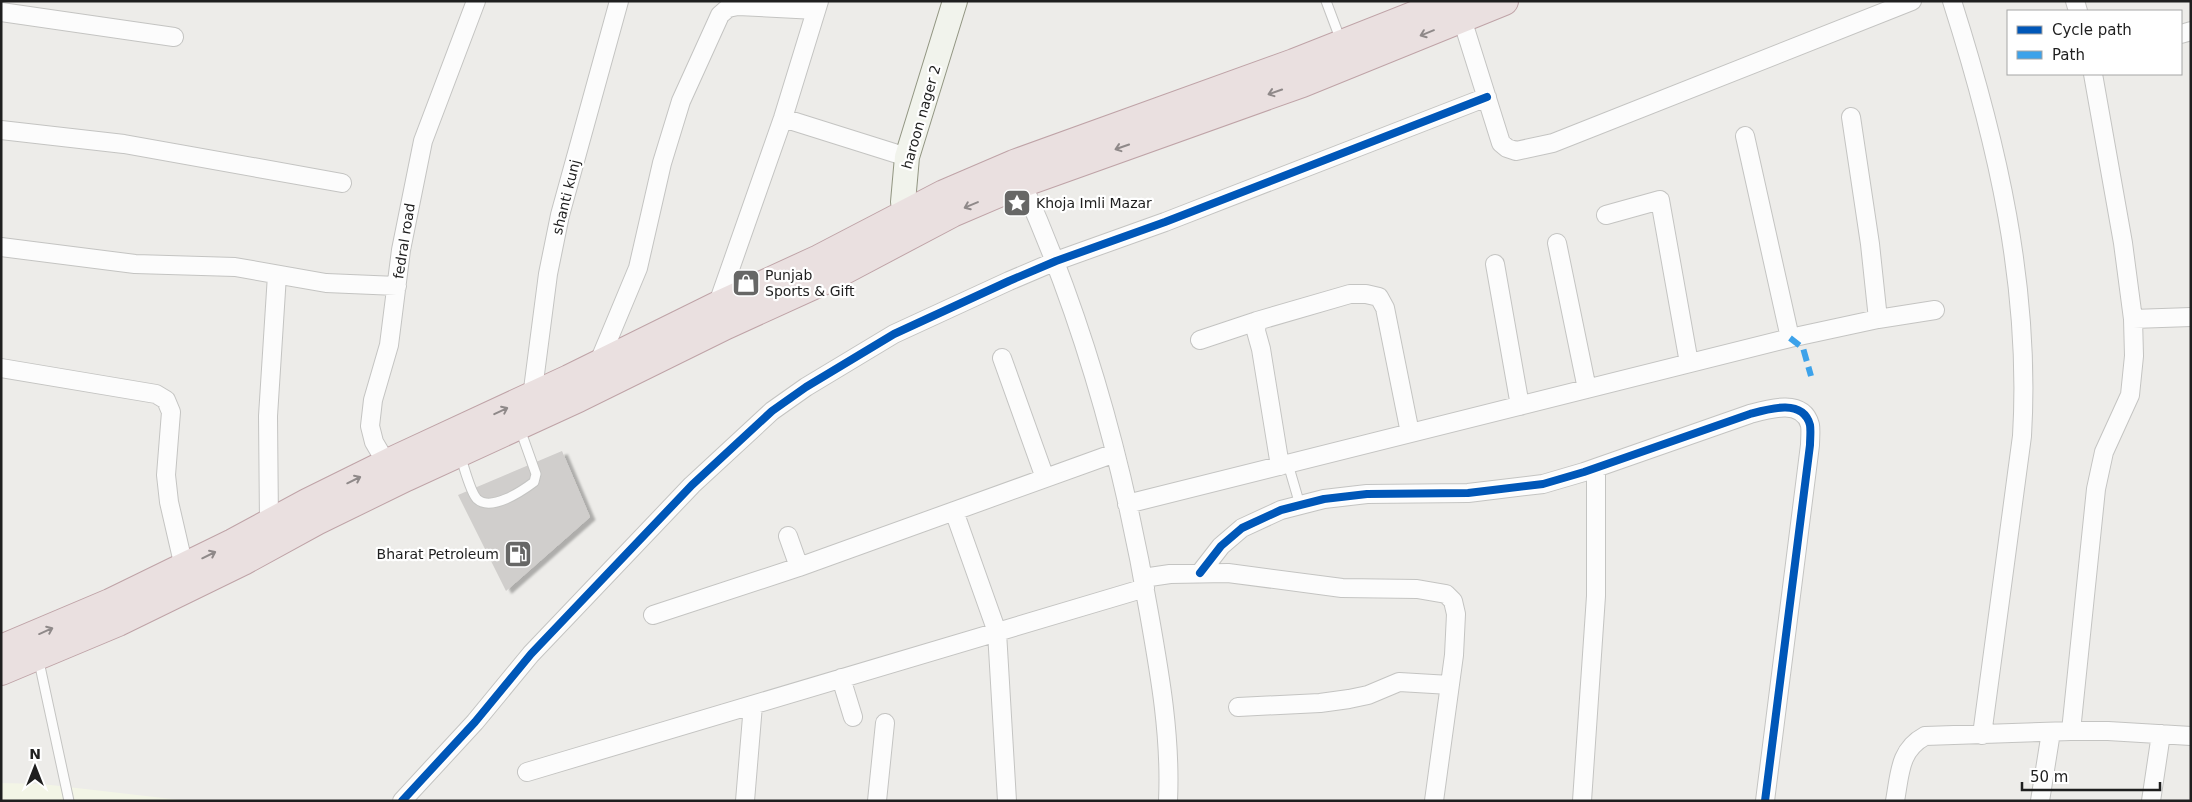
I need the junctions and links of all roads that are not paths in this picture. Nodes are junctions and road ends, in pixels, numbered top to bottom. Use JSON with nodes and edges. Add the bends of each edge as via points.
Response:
{"nodes":[{"id":1,"x":476,"y":1,"type":"edge"},
{"id":2,"x":619,"y":1,"type":"edge"},
{"id":3,"x":955,"y":1,"type":"edge"},
{"id":4,"x":1326,"y":1,"type":"edge"},
{"id":5,"x":1504,"y":1,"type":"edge"},
{"id":6,"x":1912,"y":1,"type":"edge"},
{"id":7,"x":1952,"y":1,"type":"edge"},
{"id":8,"x":817,"y":6,"type":"edge"},
{"id":9,"x":1456,"y":10,"type":"edge"},
{"id":10,"x":1,"y":12,"type":"edge"},
{"id":11,"x":174,"y":37,"type":"dead end"},
{"id":12,"x":1343,"y":44,"type":"junction"},
{"id":13,"x":2093,"y":75,"type":"edge"},
{"id":14,"x":1488,"y":97,"type":"junction"},
{"id":15,"x":1851,"y":117,"type":"dead end"},
{"id":16,"x":783,"y":118,"type":"junction"},
{"id":17,"x":1,"y":130,"type":"edge"},
{"id":18,"x":1745,"y":136,"type":"dead end"},
{"id":19,"x":906,"y":157,"type":"junction"},
{"id":20,"x":342,"y":183,"type":"dead end"},
{"id":21,"x":1022,"y":183,"type":"junction"},
{"id":22,"x":1606,"y":215,"type":"dead end"},
{"id":23,"x":914,"y":222,"type":"junction"},
{"id":24,"x":1557,"y":243,"type":"dead end"},
{"id":25,"x":1,"y":247,"type":"edge"},
{"id":26,"x":1056,"y":261,"type":"junction"},
{"id":27,"x":1495,"y":264,"type":"dead end"},
{"id":28,"x":277,"y":275,"type":"junction"},
{"id":29,"x":397,"y":286,"type":"junction"},
{"id":30,"x":717,"y":306,"type":"junction"},
{"id":31,"x":1935,"y":310,"type":"dead end"},
{"id":32,"x":2191,"y":317,"type":"edge"},
{"id":33,"x":1878,"y":319,"type":"junction"},
{"id":34,"x":2133,"y":319,"type":"junction"},
{"id":35,"x":1257,"y":321,"type":"junction"},
{"id":36,"x":1790,"y":338,"type":"junction"},
{"id":37,"x":1200,"y":340,"type":"dead end"},
{"id":38,"x":1002,"y":358,"type":"dead end"},
{"id":39,"x":1689,"y":363,"type":"junction"},
{"id":40,"x":598,"y":364,"type":"junction"},
{"id":41,"x":1,"y":368,"type":"edge"},
{"id":42,"x":1587,"y":389,"type":"junction"},
{"id":43,"x":532,"y":397,"type":"junction"},
{"id":44,"x":1520,"y":406,"type":"junction"},
{"id":45,"x":519,"y":426,"type":"junction"},
{"id":46,"x":1410,"y":433,"type":"junction"},
{"id":47,"x":459,"y":453,"type":"junction"},
{"id":48,"x":1115,"y":453,"type":"junction"},
{"id":49,"x":1284,"y":465,"type":"junction"},
{"id":50,"x":1596,"y":468,"type":"junction"},
{"id":51,"x":398,"y":470,"type":"junction"},
{"id":52,"x":1045,"y":478,"type":"junction"},
{"id":53,"x":1127,"y":504,"type":"junction"},
{"id":54,"x":1300,"y":505,"type":"junction"},
{"id":55,"x":954,"y":511,"type":"junction"},
{"id":56,"x":269,"y":523,"type":"junction"},
{"id":57,"x":788,"y":536,"type":"dead end"},
{"id":58,"x":184,"y":567,"type":"junction"},
{"id":59,"x":799,"y":567,"type":"junction"},
{"id":60,"x":1200,"y":573,"type":"junction"},
{"id":61,"x":1144,"y":583,"type":"junction"},
{"id":62,"x":653,"y":615,"type":"dead end"},
{"id":63,"x":998,"y":632,"type":"junction"},
{"id":64,"x":1,"y":650,"type":"edge"},
{"id":65,"x":38,"y":657,"type":"junction"},
{"id":66,"x":1,"y":671,"type":"edge"},
{"id":67,"x":841,"y":678,"type":"junction"},
{"id":68,"x":1450,"y":685,"type":"junction"},
{"id":69,"x":753,"y":705,"type":"junction"},
{"id":70,"x":1238,"y":707,"type":"dead end"},
{"id":71,"x":853,"y":717,"type":"dead end"},
{"id":72,"x":885,"y":723,"type":"dead end"},
{"id":73,"x":2071,"y":731,"type":"junction"},
{"id":74,"x":2051,"y":732,"type":"junction"},
{"id":75,"x":2161,"y":734,"type":"junction"},
{"id":76,"x":1982,"y":735,"type":"junction"},
{"id":77,"x":2191,"y":736,"type":"edge"},
{"id":78,"x":527,"y":772,"type":"dead end"},
{"id":79,"x":69,"y":801,"type":"edge"},
{"id":80,"x":402,"y":801,"type":"edge"},
{"id":81,"x":745,"y":801,"type":"edge"},
{"id":82,"x":877,"y":801,"type":"edge"},
{"id":83,"x":1006,"y":801,"type":"edge"},
{"id":84,"x":1168,"y":801,"type":"edge"},
{"id":85,"x":1434,"y":801,"type":"edge"},
{"id":86,"x":1582,"y":801,"type":"edge"},
{"id":87,"x":1765,"y":801,"type":"edge"},
{"id":88,"x":1895,"y":801,"type":"edge"},
{"id":89,"x":2040,"y":801,"type":"edge"},
{"id":90,"x":2151,"y":801,"type":"edge"}],
"edges":[{"from":1,"to":29,"type":"street","name":"fedral road","via":[[423,141]]},
{"from":2,"to":43,"type":"street","name":"shanti kunj","via":[[560,215],[548,274]]},
{"from":3,"to":19,"type":"street","name":"haroon nager 2"},
{"from":4,"to":12,"type":"lane"},
{"from":5,"to":9,"type":"highway"},
{"from":6,"to":14,"type":"street","via":[[1580,133],[1528,149],[1516,151],[1501,142]]},
{"from":7,"to":76,"type":"street","via":[[1978,85],[1996,161],[2018,284],[2024,349],[2022,436]]},
{"from":8,"to":16,"type":"street"},
{"from":8,"to":40,"type":"street","via":[[738,6],[728,8],[720,15],[681,101],[662,163],[638,268]]},
{"from":9,"to":12,"type":"highway"},
{"from":9,"to":14,"type":"street"},
{"from":9,"to":21,"type":"highway","one_way":true,"via":[[1302,83]]},
{"from":10,"to":11,"type":"street"},
{"from":12,"to":23,"type":"highway","via":[[1014,164],[944,194]]},
{"from":13,"to":34,"type":"street","via":[[2123,242]]},
{"from":14,"to":26,"type":"street"},
{"from":15,"to":33,"type":"street"},
{"from":16,"to":19,"type":"street"},
{"from":16,"to":30,"type":"street"},
{"from":17,"to":20,"type":"street","via":[[124,144]]},
{"from":18,"to":36,"type":"street"},
{"from":19,"to":23,"type":"street","name":"haroon nager 2","via":[[904,202]]},
{"from":21,"to":23,"type":"highway","one_way":true,"via":[[952,213]]},
{"from":21,"to":26,"type":"street"},
{"from":22,"to":39,"type":"street","via":[[1660,200]]},
{"from":23,"to":30,"type":"highway","via":[[819,259]]},
{"from":23,"to":45,"type":"highway","via":[[828,278],[726,324]]},
{"from":24,"to":42,"type":"street"},
{"from":25,"to":28,"type":"street","via":[[106,261],[218,266]]},
{"from":26,"to":48,"type":"street","via":[[1091,361]]},
{"from":26,"to":80,"type":"street","via":[[894,334],[772,411],[692,485],[578,603]]},
{"from":27,"to":44,"type":"street"},
{"from":28,"to":29,"type":"street","via":[[326,283]]},
{"from":28,"to":56,"type":"street","via":[[268,416]]},
{"from":29,"to":51,"type":"street","name":"fedral road","via":[[389,345],[373,400],[370,426],[374,442]]},
{"from":30,"to":40,"type":"highway"},
{"from":31,"to":33,"type":"street"},
{"from":32,"to":34,"type":"street"},
{"from":33,"to":36,"type":"street"},
{"from":34,"to":73,"type":"street","via":[[2130,395],[2104,452],[2096,489]]},
{"from":35,"to":37,"type":"street"},
{"from":35,"to":46,"type":"street","via":[[1350,294],[1379,297],[1385,308]]},
{"from":35,"to":49,"type":"street","via":[[1256,331]]},
{"from":36,"to":39,"type":"street"},
{"from":38,"to":52,"type":"street"},
{"from":39,"to":42,"type":"street"},
{"from":40,"to":43,"type":"highway"},
{"from":41,"to":58,"type":"street","via":[[156,394],[166,400],[171,412],[166,476]]},
{"from":42,"to":44,"type":"street"},
{"from":51,"to":43,"type":"highway","one_way":true},
{"from":44,"to":46,"type":"street"},
{"from":45,"to":47,"type":"highway"},
{"from":45,"to":47,"type":"lane","via":[[536,474],[534,482],[496,503],[485,504],[477,499]]},
{"from":46,"to":49,"type":"street"},
{"from":47,"to":51,"type":"highway"},
{"from":48,"to":52,"type":"street"},
{"from":48,"to":53,"type":"street"},
{"from":49,"to":53,"type":"street"},
{"from":49,"to":54,"type":"lane"},
{"from":50,"to":54,"type":"street","via":[[1543,484],[1503,490],[1367,494]]},
{"from":50,"to":86,"type":"street","via":[[1596,596]]},
{"from":50,"to":87,"type":"street","via":[[1773,408],[1796,409],[1810,424],[1807,478]]},
{"from":56,"to":51,"type":"highway","one_way":true},
{"from":51,"to":65,"type":"highway","via":[[243,561]]},
{"from":52,"to":55,"type":"street"},
{"from":53,"to":61,"type":"street"},
{"from":54,"to":60,"type":"street","via":[[1242,528]]},
{"from":55,"to":59,"type":"street"},
{"from":55,"to":63,"type":"street"},
{"from":58,"to":56,"type":"highway","one_way":true},
{"from":57,"to":59,"type":"street"},
{"from":64,"to":58,"type":"highway","one_way":true},
{"from":59,"to":62,"type":"street"},
{"from":60,"to":61,"type":"street","via":[[1170,574]]},
{"from":60,"to":68,"type":"street","via":[[1228,573],[1342,588],[1432,590],[1446,594],[1454,601],[1456,614]]},
{"from":61,"to":63,"type":"street"},
{"from":61,"to":84,"type":"street","via":[[1168,744]]},
{"from":63,"to":67,"type":"street"},
{"from":63,"to":83,"type":"street"},
{"from":65,"to":66,"type":"highway"},
{"from":65,"to":79,"type":"lane"},
{"from":67,"to":69,"type":"street"},
{"from":67,"to":71,"type":"street"},
{"from":68,"to":70,"type":"street","via":[[1399,682],[1349,699]]},
{"from":68,"to":85,"type":"street"},
{"from":69,"to":78,"type":"street"},
{"from":69,"to":81,"type":"street"},
{"from":72,"to":82,"type":"street"},
{"from":73,"to":74,"type":"street"},
{"from":73,"to":75,"type":"street"},
{"from":74,"to":76,"type":"street"},
{"from":74,"to":89,"type":"street"},
{"from":75,"to":77,"type":"street"},
{"from":75,"to":90,"type":"street"},
{"from":76,"to":88,"type":"street","via":[[1925,736],[1913,743],[1905,755]]}]}
